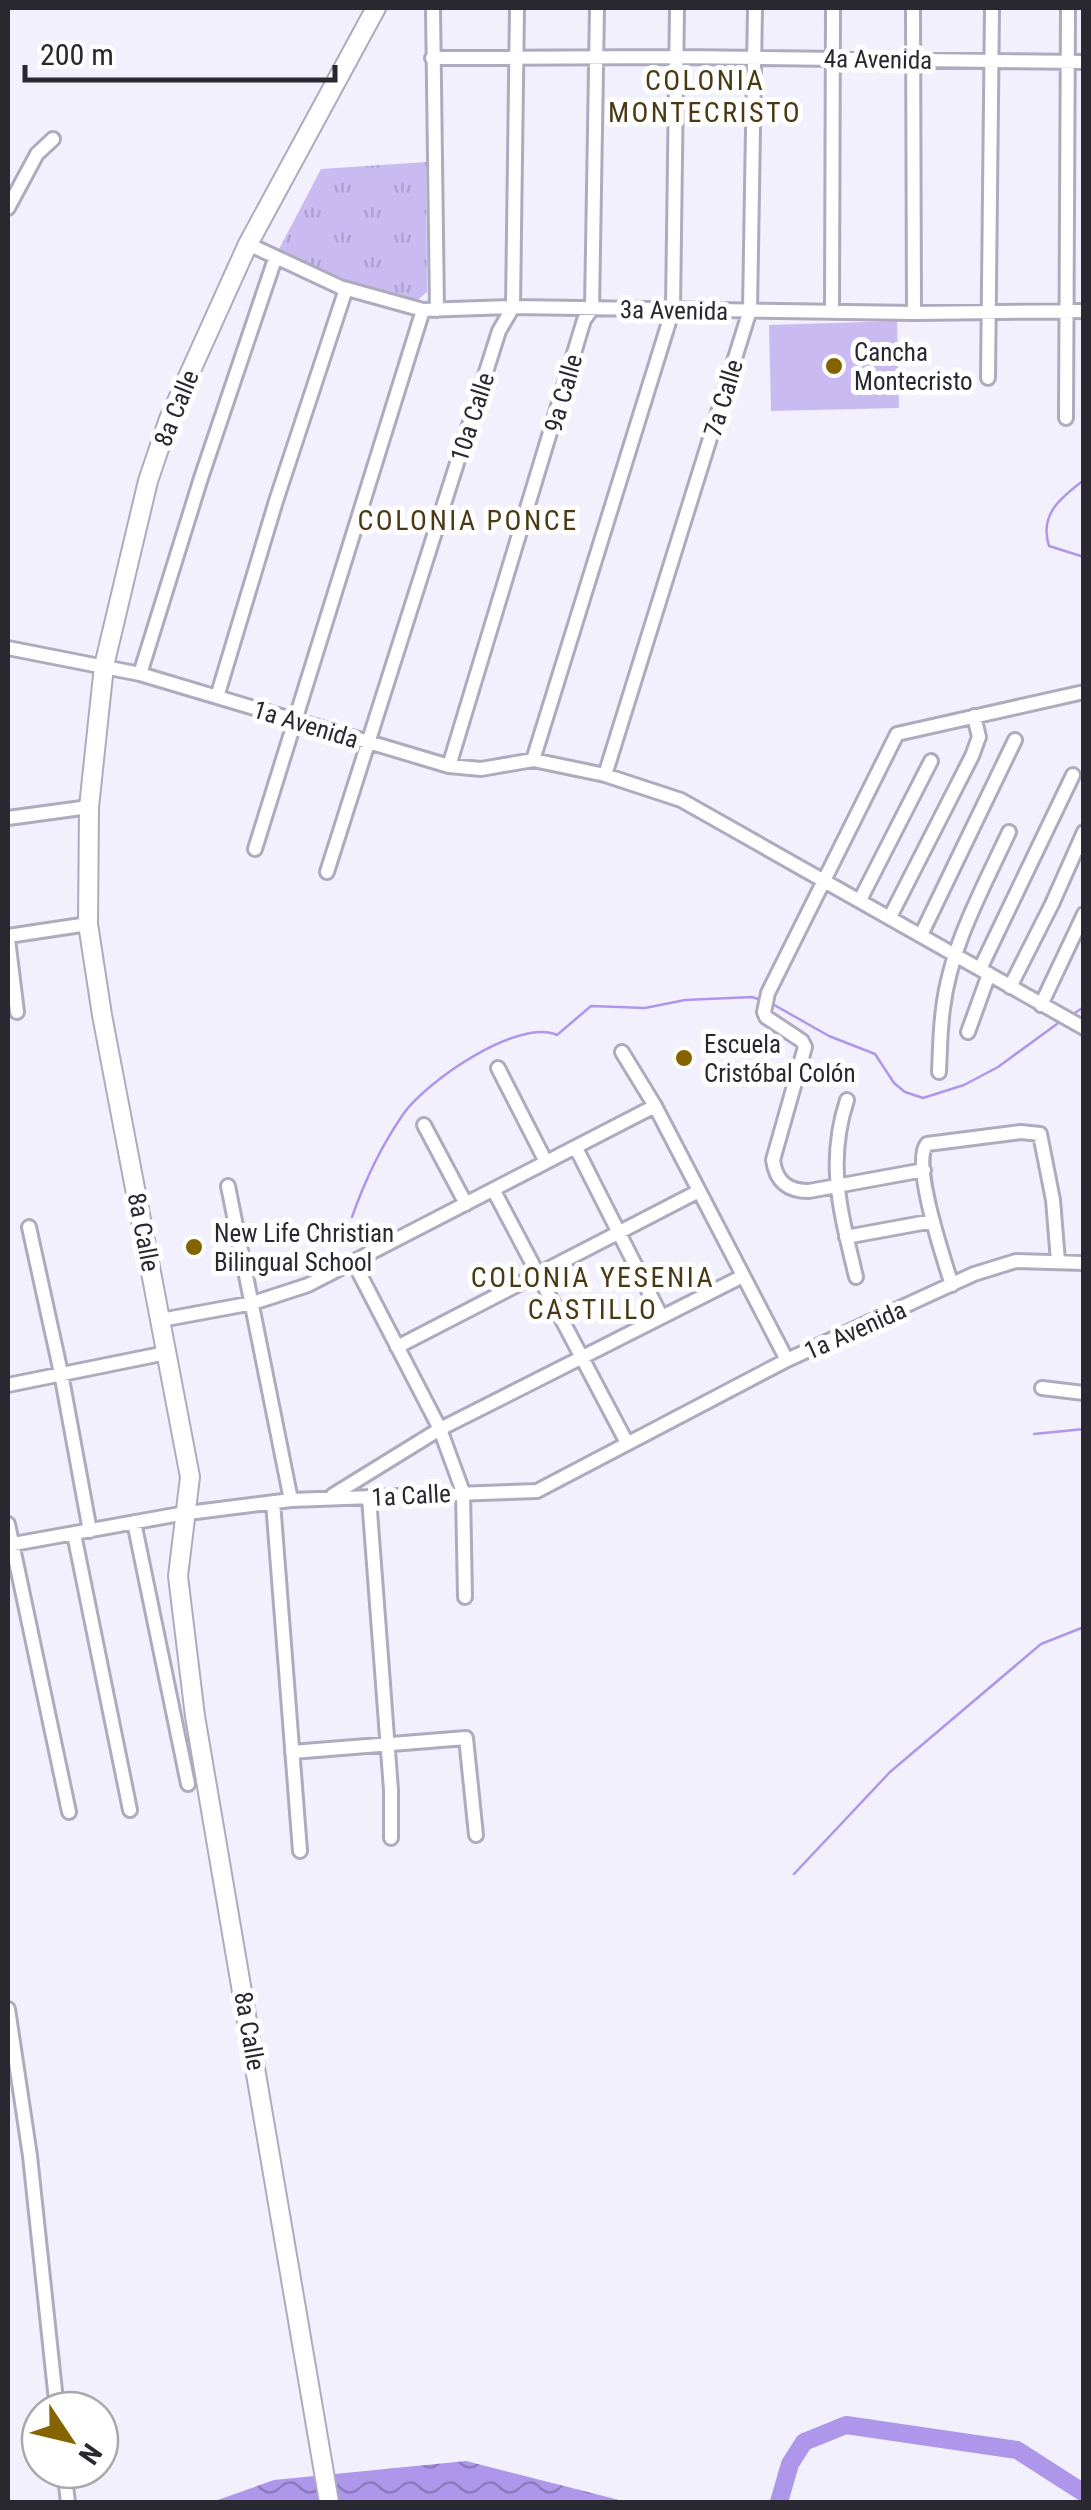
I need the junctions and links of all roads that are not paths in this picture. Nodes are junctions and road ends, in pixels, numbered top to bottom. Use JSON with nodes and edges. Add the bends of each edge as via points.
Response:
{"nodes":[{"id":1,"x":376,"y":8,"type":"edge"},
{"id":2,"x":432,"y":8,"type":"edge"},
{"id":3,"x":517,"y":8,"type":"edge"},
{"id":4,"x":597,"y":8,"type":"edge"},
{"id":5,"x":677,"y":8,"type":"edge"},
{"id":6,"x":755,"y":8,"type":"edge"},
{"id":7,"x":833,"y":8,"type":"edge"},
{"id":8,"x":913,"y":8,"type":"edge"},
{"id":9,"x":992,"y":8,"type":"edge"},
{"id":10,"x":1068,"y":8,"type":"edge"},
{"id":11,"x":517,"y":56,"type":"junction"},
{"id":12,"x":597,"y":57,"type":"junction"},
{"id":13,"x":678,"y":57,"type":"junction"},
{"id":14,"x":432,"y":58,"type":"junction"},
{"id":15,"x":756,"y":58,"type":"junction"},
{"id":16,"x":833,"y":58,"type":"junction"},
{"id":17,"x":992,"y":59,"type":"junction"},
{"id":18,"x":912,"y":60,"type":"junction"},
{"id":19,"x":1066,"y":62,"type":"junction"},
{"id":20,"x":1084,"y":62,"type":"edge"},
{"id":21,"x":53,"y":139,"type":"dead end"},
{"id":22,"x":8,"y":208,"type":"edge"},
{"id":23,"x":248,"y":244,"type":"junction"},
{"id":24,"x":274,"y":259,"type":"junction"},
{"id":25,"x":346,"y":289,"type":"junction"},
{"id":26,"x":513,"y":307,"type":"junction"},
{"id":27,"x":592,"y":309,"type":"junction"},
{"id":28,"x":673,"y":309,"type":"junction"},
{"id":29,"x":430,"y":310,"type":"junction"},
{"id":30,"x":750,"y":310,"type":"junction"},
{"id":31,"x":1067,"y":310,"type":"junction"},
{"id":32,"x":1084,"y":310,"type":"edge"},
{"id":33,"x":832,"y":311,"type":"junction"},
{"id":34,"x":914,"y":312,"type":"junction"},
{"id":35,"x":988,"y":312,"type":"junction"},
{"id":36,"x":988,"y":378,"type":"dead end"},
{"id":37,"x":1066,"y":418,"type":"dead end"},
{"id":38,"x":8,"y":648,"type":"edge"},
{"id":39,"x":104,"y":666,"type":"junction"},
{"id":40,"x":140,"y":674,"type":"junction"},
{"id":41,"x":1084,"y":692,"type":"edge"},
{"id":42,"x":217,"y":697,"type":"junction"},
{"id":43,"x":974,"y":716,"type":"junction"},
{"id":44,"x":294,"y":722,"type":"junction"},
{"id":45,"x":1015,"y":740,"type":"dead end"},
{"id":46,"x":368,"y":743,"type":"junction"},
{"id":47,"x":533,"y":760,"type":"junction"},
{"id":48,"x":932,"y":761,"type":"dead end"},
{"id":49,"x":449,"y":766,"type":"junction"},
{"id":50,"x":606,"y":775,"type":"junction"},
{"id":51,"x":1073,"y":775,"type":"dead end"},
{"id":52,"x":89,"y":807,"type":"junction"},
{"id":53,"x":8,"y":818,"type":"edge"},
{"id":54,"x":1010,"y":832,"type":"dead end"},
{"id":55,"x":1084,"y":832,"type":"edge"},
{"id":56,"x":255,"y":849,"type":"dead end"},
{"id":57,"x":327,"y":872,"type":"dead end"},
{"id":58,"x":827,"y":880,"type":"junction"},
{"id":59,"x":860,"y":900,"type":"junction"},
{"id":60,"x":1084,"y":914,"type":"edge"},
{"id":61,"x":890,"y":917,"type":"junction"},
{"id":62,"x":88,"y":924,"type":"junction"},
{"id":63,"x":921,"y":935,"type":"junction"},
{"id":64,"x":8,"y":937,"type":"edge"},
{"id":65,"x":956,"y":956,"type":"junction"},
{"id":66,"x":984,"y":972,"type":"junction"},
{"id":67,"x":1010,"y":987,"type":"junction"},
{"id":68,"x":1040,"y":1005,"type":"junction"},
{"id":69,"x":17,"y":1012,"type":"dead end"},
{"id":70,"x":1078,"y":1025,"type":"edge"},
{"id":71,"x":968,"y":1032,"type":"dead end"},
{"id":72,"x":622,"y":1052,"type":"dead end"},
{"id":73,"x":498,"y":1068,"type":"dead end"},
{"id":74,"x":939,"y":1072,"type":"dead end"},
{"id":75,"x":847,"y":1100,"type":"dead end"},
{"id":76,"x":655,"y":1106,"type":"junction"},
{"id":77,"x":424,"y":1126,"type":"dead end"},
{"id":78,"x":576,"y":1148,"type":"junction"},
{"id":79,"x":546,"y":1162,"type":"junction"},
{"id":80,"x":924,"y":1170,"type":"junction"},
{"id":81,"x":836,"y":1184,"type":"junction"},
{"id":82,"x":228,"y":1186,"type":"dead end"},
{"id":83,"x":494,"y":1190,"type":"junction"},
{"id":84,"x":699,"y":1191,"type":"junction"},
{"id":85,"x":466,"y":1204,"type":"junction"},
{"id":86,"x":933,"y":1221,"type":"junction"},
{"id":87,"x":30,"y":1227,"type":"dead end"},
{"id":88,"x":618,"y":1232,"type":"junction"},
{"id":89,"x":846,"y":1237,"type":"junction"},
{"id":90,"x":1058,"y":1262,"type":"junction"},
{"id":91,"x":1084,"y":1263,"type":"edge"},
{"id":92,"x":354,"y":1264,"type":"junction"},
{"id":93,"x":538,"y":1274,"type":"junction"},
{"id":94,"x":743,"y":1276,"type":"junction"},
{"id":95,"x":856,"y":1277,"type":"dead end"},
{"id":96,"x":952,"y":1285,"type":"junction"},
{"id":97,"x":252,"y":1304,"type":"junction"},
{"id":98,"x":661,"y":1316,"type":"junction"},
{"id":99,"x":161,"y":1320,"type":"junction"},
{"id":100,"x":398,"y":1347,"type":"junction"},
{"id":101,"x":166,"y":1353,"type":"junction"},
{"id":102,"x":582,"y":1357,"type":"junction"},
{"id":103,"x":787,"y":1360,"type":"junction"},
{"id":104,"x":61,"y":1372,"type":"junction"},
{"id":105,"x":8,"y":1385,"type":"edge"},
{"id":106,"x":1042,"y":1388,"type":"dead end"},
{"id":107,"x":1084,"y":1394,"type":"edge"},
{"id":108,"x":440,"y":1429,"type":"junction"},
{"id":109,"x":628,"y":1443,"type":"junction"},
{"id":110,"x":463,"y":1492,"type":"junction"},
{"id":111,"x":331,"y":1497,"type":"junction"},
{"id":112,"x":369,"y":1498,"type":"junction"},
{"id":113,"x":291,"y":1500,"type":"junction"},
{"id":114,"x":273,"y":1502,"type":"junction"},
{"id":115,"x":186,"y":1513,"type":"junction"},
{"id":116,"x":134,"y":1522,"type":"junction"},
{"id":117,"x":8,"y":1524,"type":"edge"},
{"id":118,"x":90,"y":1531,"type":"junction"},
{"id":119,"x":74,"y":1534,"type":"junction"},
{"id":120,"x":9,"y":1545,"type":"edge"},
{"id":121,"x":466,"y":1597,"type":"dead end"},
{"id":122,"x":388,"y":1744,"type":"junction"},
{"id":123,"x":292,"y":1752,"type":"junction"},
{"id":124,"x":188,"y":1784,"type":"dead end"},
{"id":125,"x":130,"y":1810,"type":"dead end"},
{"id":126,"x":69,"y":1812,"type":"dead end"},
{"id":127,"x":476,"y":1836,"type":"dead end"},
{"id":128,"x":390,"y":1838,"type":"dead end"},
{"id":129,"x":300,"y":1851,"type":"dead end"},
{"id":130,"x":8,"y":2009,"type":"edge"},
{"id":131,"x":55,"y":2390,"type":"edge"},
{"id":132,"x":329,"y":2502,"type":"edge"}],
"edges":[{"from":1,"to":23,"type":"street","name":"8a Calle"},
{"from":2,"to":14,"type":"street"},
{"from":3,"to":11,"type":"street","name":"10a Calle"},
{"from":4,"to":12,"type":"street","name":"9a Calle"},
{"from":5,"to":13,"type":"street"},
{"from":6,"to":15,"type":"street","name":"7a Calle"},
{"from":7,"to":16,"type":"street"},
{"from":8,"to":18,"type":"street"},
{"from":9,"to":17,"type":"street"},
{"from":10,"to":19,"type":"street"},
{"from":11,"to":12,"type":"street","name":"4a Avenida"},
{"from":11,"to":14,"type":"street","name":"4a Avenida"},
{"from":11,"to":26,"type":"street","name":"10a Calle"},
{"from":12,"to":13,"type":"street","name":"4a Avenida"},
{"from":12,"to":27,"type":"street","name":"9a Calle"},
{"from":13,"to":15,"type":"street","name":"4a Avenida"},
{"from":13,"to":28,"type":"street"},
{"from":14,"to":29,"type":"street"},
{"from":15,"to":16,"type":"street","name":"4a Avenida"},
{"from":15,"to":30,"type":"street","name":"7a Calle"},
{"from":16,"to":18,"type":"street","name":"4a Avenida"},
{"from":16,"to":33,"type":"street"},
{"from":17,"to":18,"type":"street","name":"4a Avenida"},
{"from":17,"to":19,"type":"street","name":"4a Avenida"},
{"from":17,"to":35,"type":"street"},
{"from":18,"to":34,"type":"street"},
{"from":19,"to":20,"type":"street","name":"4a Avenida"},
{"from":19,"to":31,"type":"street"},
{"from":21,"to":22,"type":"street","via":[[37,154]]},
{"from":23,"to":24,"type":"street","name":"3a Avenida"},
{"from":23,"to":39,"type":"street","name":"8a Calle","via":[[169,419]]},
{"from":24,"to":25,"type":"street","name":"3a Avenida"},
{"from":24,"to":40,"type":"street"},
{"from":25,"to":29,"type":"street","name":"3a Avenida"},
{"from":25,"to":42,"type":"street"},
{"from":26,"to":27,"type":"street","name":"3a Avenida"},
{"from":26,"to":29,"type":"street","name":"3a Avenida"},
{"from":26,"to":46,"type":"street","name":"10a Calle"},
{"from":27,"to":28,"type":"street","name":"3a Avenida"},
{"from":27,"to":49,"type":"street","name":"9a Calle"},
{"from":28,"to":30,"type":"street","name":"3a Avenida"},
{"from":28,"to":47,"type":"street"},
{"from":29,"to":44,"type":"street"},
{"from":30,"to":33,"type":"street","name":"3a Avenida"},
{"from":30,"to":50,"type":"street","name":"7a Calle"},
{"from":31,"to":32,"type":"street","name":"3a Avenida"},
{"from":31,"to":35,"type":"street","name":"3a Avenida"},
{"from":31,"to":37,"type":"street"},
{"from":33,"to":34,"type":"street","name":"3a Avenida"},
{"from":34,"to":35,"type":"street","name":"3a Avenida"},
{"from":35,"to":36,"type":"street"},
{"from":38,"to":39,"type":"street","name":"1a Avenida"},
{"from":39,"to":40,"type":"street","name":"1a Avenida"},
{"from":39,"to":52,"type":"street","name":"8a Calle"},
{"from":40,"to":42,"type":"street","name":"1a Avenida"},
{"from":41,"to":43,"type":"street"},
{"from":42,"to":44,"type":"street","name":"1a Avenida"},
{"from":43,"to":58,"type":"street","via":[[897,734]]},
{"from":43,"to":61,"type":"street","via":[[980,736],[972,756]]},
{"from":44,"to":46,"type":"street","name":"1a Avenida"},
{"from":44,"to":56,"type":"street"},
{"from":45,"to":63,"type":"street"},
{"from":46,"to":49,"type":"street","name":"1a Avenida"},
{"from":46,"to":57,"type":"street","name":"10a Calle"},
{"from":47,"to":49,"type":"street","name":"1a Avenida","via":[[481,769]]},
{"from":47,"to":50,"type":"street","name":"1a Avenida"},
{"from":48,"to":59,"type":"street"},
{"from":50,"to":58,"type":"street","name":"1a Avenida","via":[[692,805]]},
{"from":51,"to":66,"type":"street"},
{"from":52,"to":53,"type":"street"},
{"from":52,"to":62,"type":"street","name":"8a Calle"},
{"from":54,"to":65,"type":"street"},
{"from":55,"to":67,"type":"street"},
{"from":58,"to":59,"type":"street","name":"1a Avenida"},
{"from":58,"to":81,"type":"street","via":[[766,1000],[766,1018],[806,1047],[774,1171],[797,1191]]},
{"from":59,"to":61,"type":"street","name":"1a Avenida"},
{"from":60,"to":68,"type":"street"},
{"from":61,"to":63,"type":"street","name":"1a Avenida"},
{"from":62,"to":64,"type":"street"},
{"from":62,"to":99,"type":"street","name":"8a Calle"},
{"from":63,"to":65,"type":"street","name":"1a Avenida"},
{"from":64,"to":69,"type":"street"},
{"from":65,"to":66,"type":"street","name":"1a Avenida"},
{"from":65,"to":74,"type":"street","via":[[943,1007]]},
{"from":66,"to":67,"type":"street","name":"1a Avenida"},
{"from":66,"to":71,"type":"street"},
{"from":67,"to":68,"type":"street","name":"1a Avenida"},
{"from":68,"to":70,"type":"street","name":"1a Avenida"},
{"from":72,"to":76,"type":"street","name":"1a Avenida"},
{"from":73,"to":79,"type":"street"},
{"from":75,"to":81,"type":"street","via":[[835,1146]]},
{"from":76,"to":78,"type":"street"},
{"from":76,"to":84,"type":"street","name":"1a Avenida"},
{"from":77,"to":85,"type":"street"},
{"from":78,"to":79,"type":"street"},
{"from":78,"to":88,"type":"street"},
{"from":79,"to":83,"type":"street"},
{"from":80,"to":81,"type":"street"},
{"from":80,"to":86,"type":"street"},
{"from":80,"to":90,"type":"street","via":[[921,1155],[928,1144],[1040,1134]]},
{"from":81,"to":89,"type":"street"},
{"from":82,"to":97,"type":"street"},
{"from":83,"to":85,"type":"street"},
{"from":83,"to":93,"type":"street"},
{"from":84,"to":88,"type":"street"},
{"from":84,"to":94,"type":"street","name":"1a Avenida"},
{"from":85,"to":92,"type":"street"},
{"from":86,"to":89,"type":"street"},
{"from":86,"to":96,"type":"street"},
{"from":87,"to":104,"type":"street"},
{"from":88,"to":93,"type":"street"},
{"from":88,"to":98,"type":"street"},
{"from":89,"to":95,"type":"street"},
{"from":90,"to":91,"type":"street","name":"1a Avenida"},
{"from":90,"to":96,"type":"street","name":"1a Avenida","via":[[1000,1264]]},
{"from":92,"to":97,"type":"street"},
{"from":92,"to":100,"type":"street"},
{"from":93,"to":100,"type":"street"},
{"from":93,"to":102,"type":"street"},
{"from":94,"to":98,"type":"street"},
{"from":94,"to":103,"type":"street","name":"1a Avenida"},
{"from":96,"to":103,"type":"street","name":"1a Avenida"},
{"from":97,"to":99,"type":"street"},
{"from":97,"to":113,"type":"street"},
{"from":98,"to":102,"type":"street"},
{"from":99,"to":101,"type":"street","name":"8a Calle"},
{"from":100,"to":108,"type":"street"},
{"from":101,"to":104,"type":"street"},
{"from":101,"to":115,"type":"street","name":"8a Calle","via":[[190,1477]]},
{"from":102,"to":108,"type":"street"},
{"from":102,"to":109,"type":"street"},
{"from":103,"to":109,"type":"street","name":"1a Calle"},
{"from":104,"to":105,"type":"street"},
{"from":104,"to":118,"type":"street"},
{"from":106,"to":107,"type":"street"},
{"from":108,"to":110,"type":"street"},
{"from":108,"to":111,"type":"street"},
{"from":109,"to":110,"type":"street","name":"1a Calle","via":[[536,1491]]},
{"from":110,"to":112,"type":"street","name":"1a Calle"},
{"from":110,"to":121,"type":"street"},
{"from":111,"to":112,"type":"street","name":"1a Calle"},
{"from":111,"to":113,"type":"street","name":"1a Calle"},
{"from":112,"to":122,"type":"street"},
{"from":113,"to":114,"type":"street","name":"1a Calle"},
{"from":114,"to":115,"type":"street","name":"1a Calle"},
{"from":114,"to":123,"type":"street"},
{"from":115,"to":116,"type":"street","name":"1a Calle"},
{"from":115,"to":132,"type":"street","name":"8a Calle","via":[[178,1576],[195,1716]]},
{"from":116,"to":118,"type":"street","name":"1a Calle"},
{"from":116,"to":124,"type":"street"},
{"from":117,"to":120,"type":"street"},
{"from":118,"to":119,"type":"street","name":"1a Calle"},
{"from":119,"to":120,"type":"street","name":"1a Calle"},
{"from":119,"to":125,"type":"street"},
{"from":120,"to":126,"type":"street"},
{"from":122,"to":123,"type":"street"},
{"from":122,"to":127,"type":"street","via":[[466,1738]]},
{"from":122,"to":128,"type":"street"},
{"from":123,"to":129,"type":"street"},
{"from":130,"to":131,"type":"street"}]}
